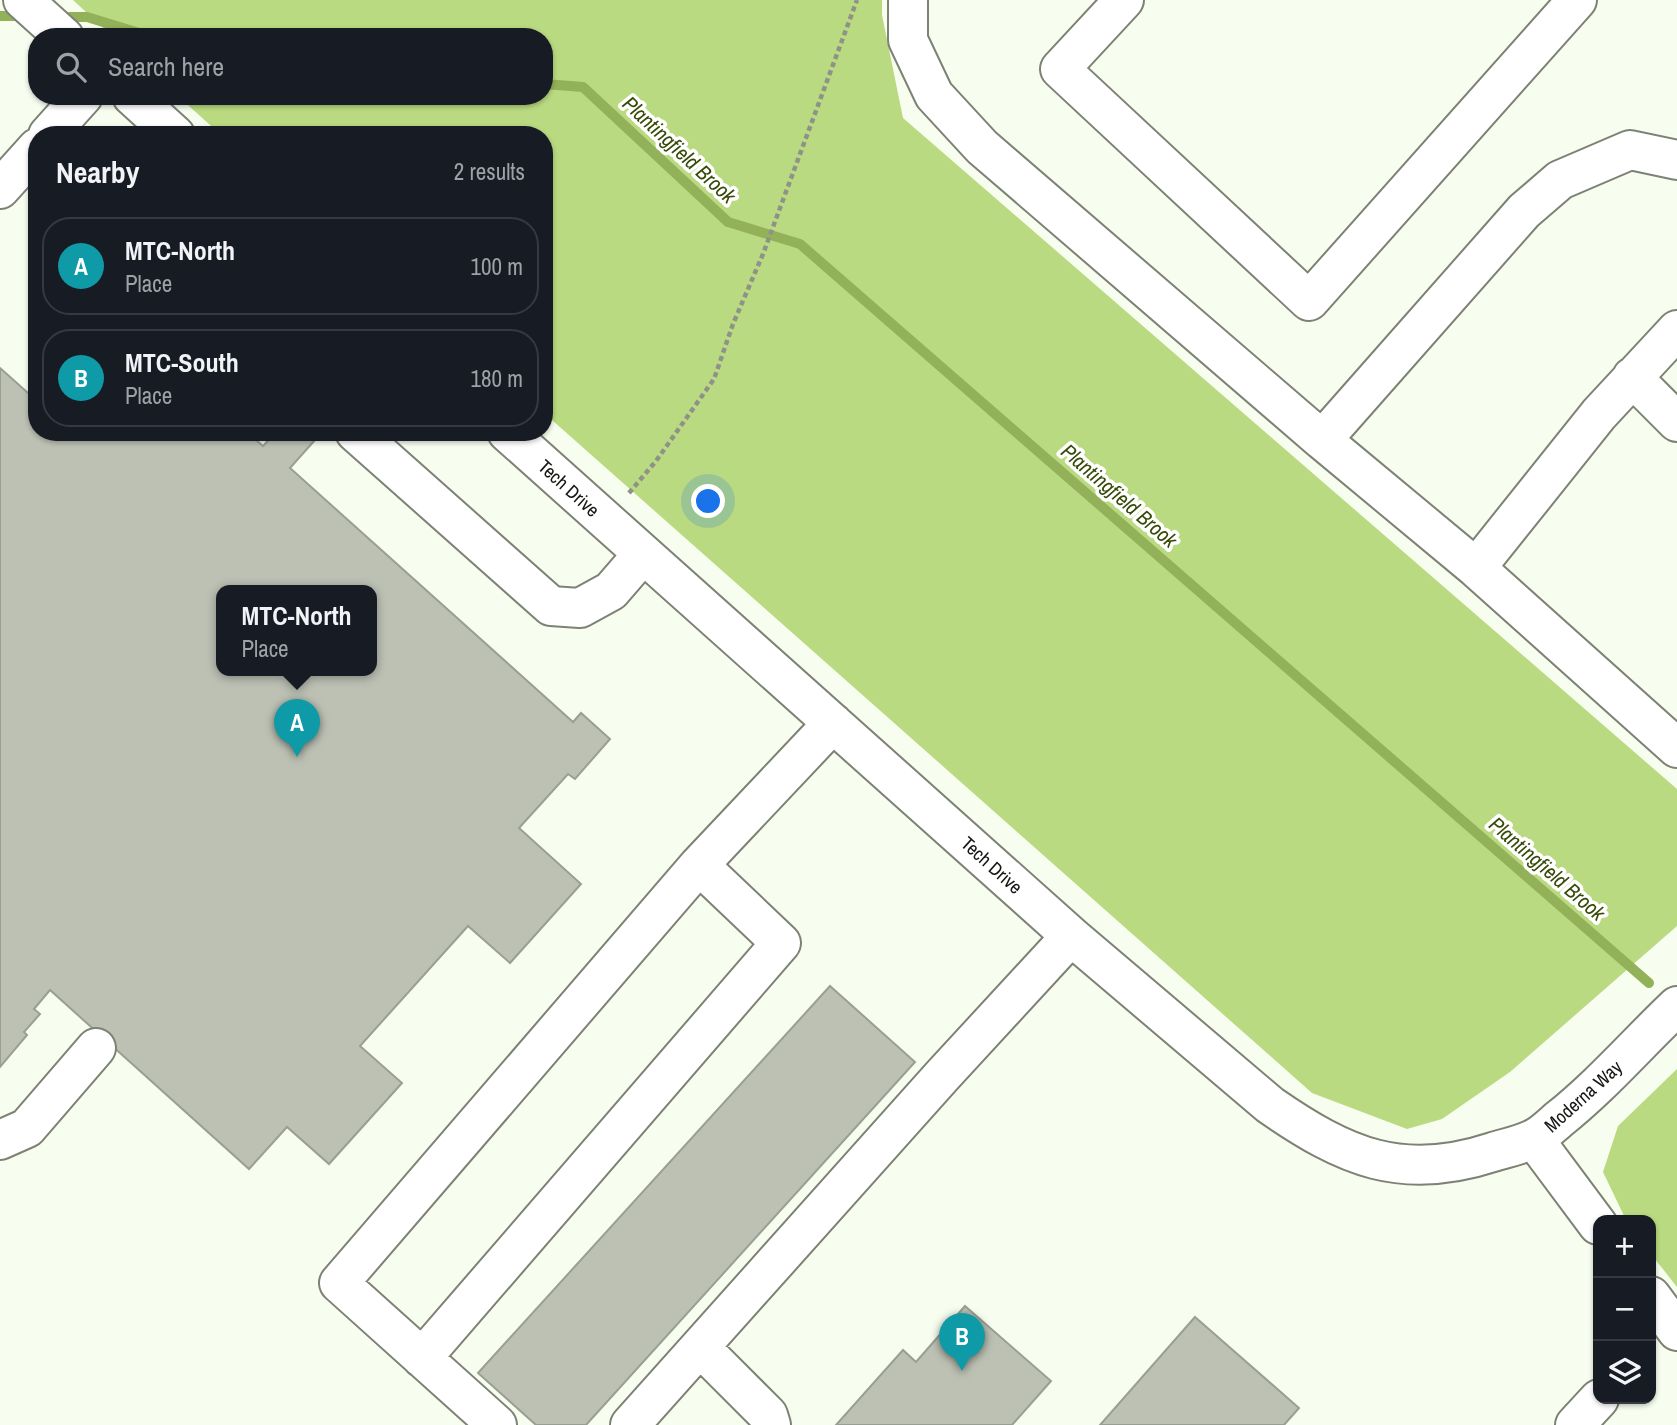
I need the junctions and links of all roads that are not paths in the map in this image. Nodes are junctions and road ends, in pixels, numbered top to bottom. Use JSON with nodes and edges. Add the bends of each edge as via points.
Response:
{"nodes":[{"id":1,"x":23,"y":0,"type":"edge"},
{"id":2,"x":908,"y":0,"type":"edge"},
{"id":3,"x":1124,"y":0,"type":"edge"},
{"id":4,"x":1577,"y":0,"type":"edge"},
{"id":5,"x":54,"y":28,"type":"edge"},
{"id":6,"x":75,"y":105,"type":"edge"},
{"id":7,"x":142,"y":105,"type":"edge"},
{"id":8,"x":57,"y":126,"type":"edge"},
{"id":9,"x":165,"y":126,"type":"edge"},
{"id":10,"x":28,"y":158,"type":"edge"},
{"id":11,"x":1677,"y":160,"type":"edge"},
{"id":12,"x":0,"y":189,"type":"edge"},
{"id":13,"x":1677,"y":330,"type":"edge"},
{"id":14,"x":1632,"y":377,"type":"junction"},
{"id":15,"x":1677,"y":422,"type":"edge"},
{"id":16,"x":1322,"y":440,"type":"junction"},
{"id":17,"x":365,"y":441,"type":"edge"},
{"id":18,"x":517,"y":441,"type":"edge"},
{"id":19,"x":643,"y":554,"type":"junction"},
{"id":20,"x":1476,"y":568,"type":"junction"},
{"id":21,"x":833,"y":723,"type":"junction"},
{"id":22,"x":1677,"y":748,"type":"edge"},
{"id":23,"x":699,"y":865,"type":"junction"},
{"id":24,"x":1072,"y":936,"type":"junction"},
{"id":25,"x":1677,"y":1006,"type":"edge"},
{"id":26,"x":96,"y":1048,"type":"dead end"},
{"id":27,"x":1534,"y":1139,"type":"junction"},
{"id":28,"x":0,"y":1140,"type":"edge"},
{"id":29,"x":1593,"y":1219,"type":"edge"},
{"id":30,"x":699,"y":1348,"type":"junction"},
{"id":31,"x":422,"y":1358,"type":"junction"},
{"id":32,"x":1594,"y":1404,"type":"edge"},
{"id":33,"x":497,"y":1425,"type":"edge"},
{"id":34,"x":630,"y":1425,"type":"edge"},
{"id":35,"x":771,"y":1425,"type":"edge"},
{"id":36,"x":1575,"y":1425,"type":"edge"}],
"edges":[{"from":1,"to":5,"type":"street"},
{"from":2,"to":16,"type":"street","via":[[908,40],[934,95],[982,148]]},
{"from":3,"to":4,"type":"street","via":[[1060,69],[1309,301]]},
{"from":6,"to":8,"type":"street"},
{"from":7,"to":9,"type":"street"},
{"from":10,"to":12,"type":"street"},
{"from":11,"to":16,"type":"street","via":[[1630,150],[1560,180],[1524,211]]},
{"from":13,"to":14,"type":"street"},
{"from":14,"to":15,"type":"street"},
{"from":14,"to":20,"type":"street"},
{"from":16,"to":20,"type":"street"},
{"from":17,"to":19,"type":"street","via":[[551,606],[580,608],[611,591]]},
{"from":18,"to":19,"type":"street","name":"Tech Drive"},
{"from":19,"to":21,"type":"street","name":"Tech Drive"},
{"from":20,"to":22,"type":"street"},
{"from":21,"to":23,"type":"street"},
{"from":21,"to":24,"type":"street","name":"Tech Drive"},
{"from":23,"to":31,"type":"street","via":[[781,943]]},
{"from":23,"to":31,"type":"street","via":[[339,1283]]},
{"from":24,"to":27,"type":"street","name":"Tech Drive","via":[[1270,1105],[1301,1127],[1357,1155],[1423,1165],[1462,1162]]},
{"from":24,"to":30,"type":"street"},
{"from":25,"to":27,"type":"street","name":"Moderna Way","via":[[1582,1101]]},
{"from":26,"to":28,"type":"street","via":[[27,1128]]},
{"from":27,"to":29,"type":"street","name":"Moderna Way"},
{"from":30,"to":34,"type":"street"},
{"from":30,"to":35,"type":"street","via":[[768,1415]]},
{"from":31,"to":33,"type":"street"},
{"from":32,"to":36,"type":"street"}]}
